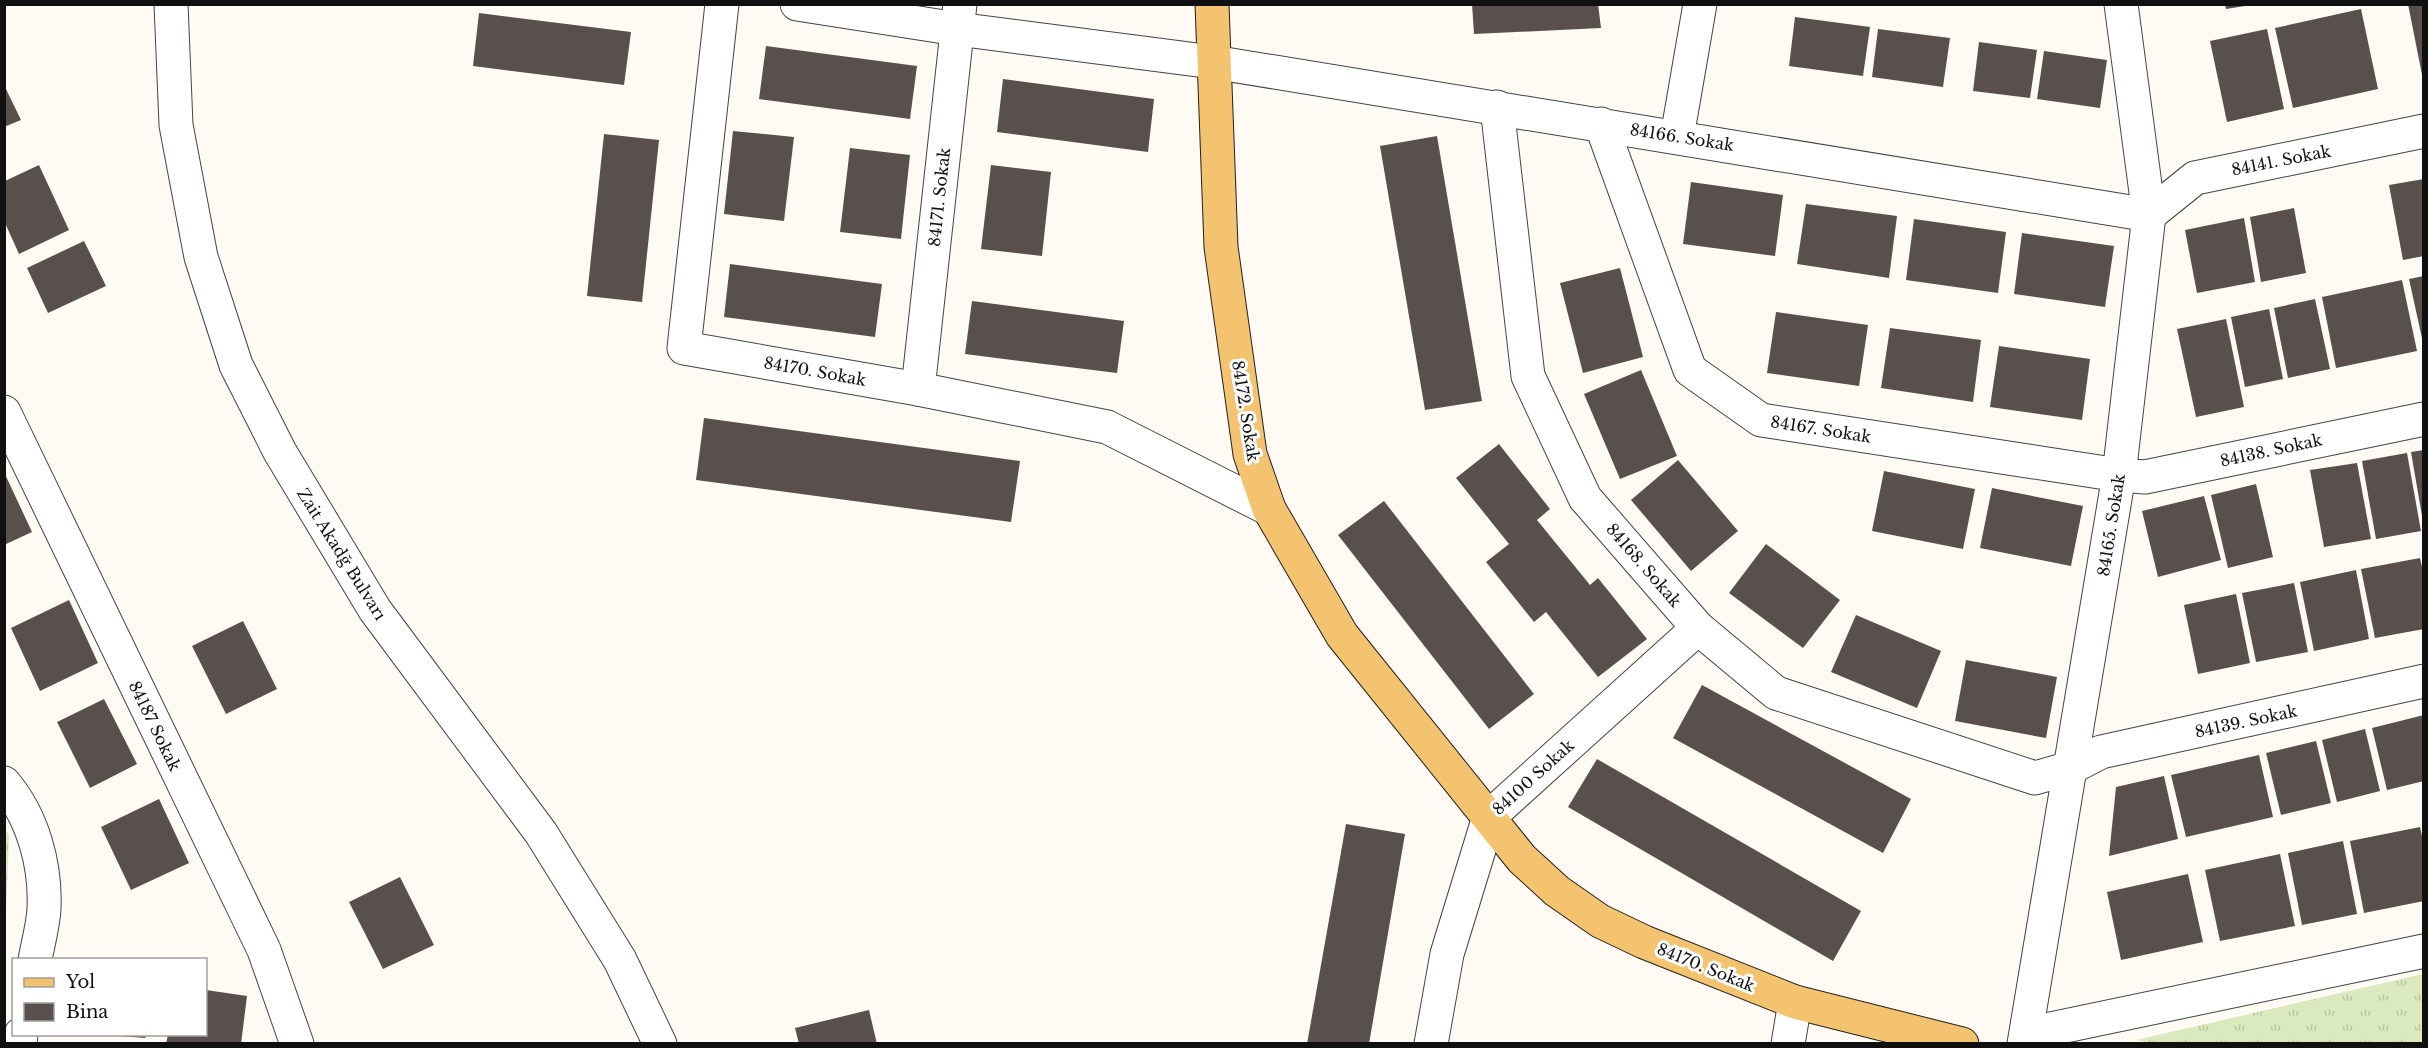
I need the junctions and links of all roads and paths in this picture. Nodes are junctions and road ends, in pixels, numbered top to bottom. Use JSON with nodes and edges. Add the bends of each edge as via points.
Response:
{"nodes":[{"id":1,"x":171,"y":4,"type":"edge"},
{"id":2,"x":722,"y":4,"type":"edge"},
{"id":3,"x":797,"y":4,"type":"edge"},
{"id":4,"x":1212,"y":4,"type":"edge"},
{"id":5,"x":1700,"y":4,"type":"edge"},
{"id":6,"x":2121,"y":4,"type":"edge"},
{"id":7,"x":959,"y":17,"type":"edge"},
{"id":8,"x":1213,"y":62,"type":"junction"},
{"id":9,"x":1497,"y":107,"type":"junction"},
{"id":10,"x":1602,"y":124,"type":"junction"},
{"id":11,"x":2424,"y":132,"type":"edge"},
{"id":12,"x":1677,"y":136,"type":"junction"},
{"id":13,"x":2149,"y":215,"type":"junction"},
{"id":14,"x":918,"y":389,"type":"junction"},
{"id":15,"x":4,"y":412,"type":"edge"},
{"id":16,"x":2424,"y":418,"type":"edge"},
{"id":17,"x":2119,"y":475,"type":"junction"},
{"id":18,"x":1269,"y":509,"type":"junction"},
{"id":19,"x":1698,"y":628,"type":"junction"},
{"id":20,"x":2424,"y":681,"type":"edge"},
{"id":21,"x":2070,"y":768,"type":"junction"},
{"id":22,"x":4,"y":783,"type":"edge"},
{"id":23,"x":1489,"y":817,"type":"junction"},
{"id":24,"x":2424,"y":951,"type":"edge"},
{"id":25,"x":35,"y":958,"type":"edge"},
{"id":26,"x":1795,"y":1002,"type":"junction"},
{"id":27,"x":2025,"y":1039,"type":"edge"},
{"id":28,"x":297,"y":1044,"type":"edge"},
{"id":29,"x":660,"y":1044,"type":"edge"},
{"id":30,"x":1431,"y":1044,"type":"edge"},
{"id":31,"x":1788,"y":1044,"type":"edge"},
{"id":32,"x":1962,"y":1044,"type":"edge"}],
"edges":[{"from":1,"to":29,"type":"street","name":"Zait Akadğ Bulvarı","via":[[176,125],[201,257],[236,366],[280,452],[375,610],[541,833],[620,960]]},
{"from":2,"to":14,"type":"street","name":"84170. Sokak","via":[[684,348]]},
{"from":3,"to":7,"type":"street","name":"84166. Sokak"},
{"from":4,"to":8,"type":"main road","name":"84172. Sokak"},
{"from":5,"to":12,"type":"street"},
{"from":6,"to":13,"type":"street","name":"84165. Sokak"},
{"from":7,"to":8,"type":"street","name":"84166. Sokak"},
{"from":7,"to":14,"type":"street","name":"84171. Sokak"},
{"from":8,"to":9,"type":"street","name":"84166. Sokak"},
{"from":8,"to":18,"type":"main road","name":"84172. Sokak","via":[[1221,247],[1250,454]]},
{"from":9,"to":10,"type":"street","name":"84166. Sokak"},
{"from":9,"to":19,"type":"street","name":"84168. Sokak","via":[[1528,376],[1585,498]]},
{"from":10,"to":12,"type":"street","name":"84166. Sokak"},
{"from":10,"to":17,"type":"street","name":"84167. Sokak","via":[[1690,370],[1761,420]]},
{"from":11,"to":13,"type":"street","name":"84141. Sokak","via":[[2195,178]]},
{"from":12,"to":13,"type":"street","name":"84166. Sokak"},
{"from":13,"to":17,"type":"street","name":"84165. Sokak"},
{"from":14,"to":18,"type":"street","name":"84170. Sokak","via":[[1107,427]]},
{"from":15,"to":28,"type":"street","name":"84187 Sokak","via":[[264,950]]},
{"from":16,"to":17,"type":"street","name":"84138. Sokak","via":[[2145,477]]},
{"from":17,"to":21,"type":"street","name":"84165. Sokak"},
{"from":18,"to":23,"type":"main road","name":"84172. Sokak","via":[[1342,635]]},
{"from":19,"to":21,"type":"street","name":"84168. Sokak","via":[[1776,693],[2035,778]]},
{"from":19,"to":23,"type":"street","name":"84100 Sokak"},
{"from":20,"to":21,"type":"street","name":"84139. Sokak","via":[[2101,752]]},
{"from":21,"to":27,"type":"street","name":"84165. Sokak"},
{"from":22,"to":25,"type":"street","via":[[29,824],[43,868],[44,910]]},
{"from":23,"to":26,"type":"main road","name":"84170. Sokak","via":[[1522,859],[1557,891],[1600,921]]},
{"from":23,"to":30,"type":"street","name":"84100 Sokak","via":[[1446,954]]},
{"from":24,"to":27,"type":"street"},
{"from":26,"to":31,"type":"street"},
{"from":26,"to":32,"type":"main road","name":"84170. Sokak"}]}
